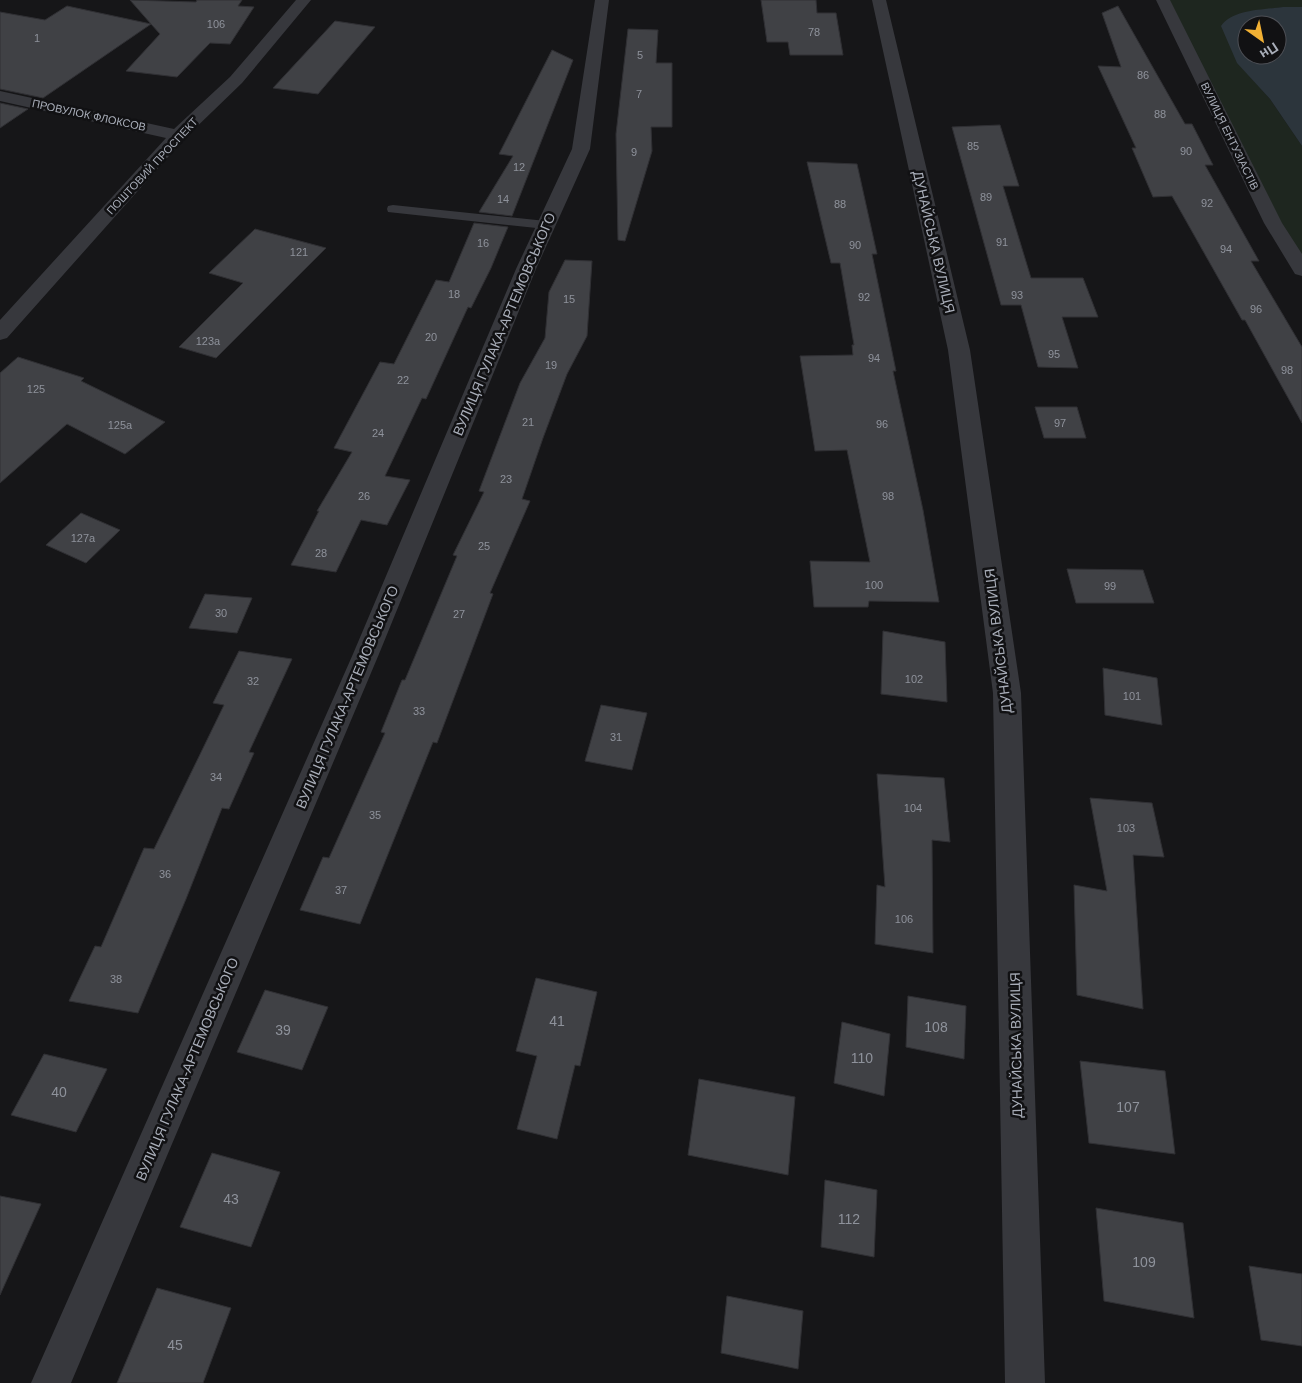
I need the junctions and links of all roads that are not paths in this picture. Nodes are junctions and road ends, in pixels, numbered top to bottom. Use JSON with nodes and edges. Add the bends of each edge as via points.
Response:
{"nodes":[{"id":1,"x":304,"y":0,"type":"edge"},
{"id":2,"x":602,"y":0,"type":"edge"},
{"id":3,"x":879,"y":0,"type":"edge"},
{"id":4,"x":1163,"y":0,"type":"edge"},
{"id":5,"x":0,"y":96,"type":"edge"},
{"id":6,"x":178,"y":134,"type":"junction"},
{"id":7,"x":394,"y":208,"type":"dead end"},
{"id":8,"x":546,"y":225,"type":"junction"},
{"id":9,"x":1302,"y":270,"type":"edge"},
{"id":10,"x":0,"y":333,"type":"edge"},
{"id":11,"x":51,"y":1383,"type":"edge"},
{"id":12,"x":1025,"y":1383,"type":"edge"}],
"edges":[{"from":1,"to":6,"type":"street","name":"ПОШТОВИЙ ПРОСПЕКТ","via":[[236,80]]},
{"from":2,"to":8,"type":"street","name":"ВУЛИЦЯ ГУЛАКА-АРТЕМОВСЬКОГО","via":[[581,149]]},
{"from":3,"to":12,"type":"street","name":"ДУНАЙСЬКА ВУЛИЦЯ","via":[[959,350],[1007,693]]},
{"from":4,"to":9,"type":"street","name":"ВУЛИЦЯ ЕНТУЗІАСТІВ","via":[[1273,223]]},
{"from":5,"to":6,"type":"street","name":"ПРОВУЛОК ФЛОКСОВ"},
{"from":6,"to":10,"type":"street","name":"ПОШТОВИЙ ПРОСПЕКТ"},
{"from":7,"to":8,"type":"lane"},
{"from":8,"to":11,"type":"street","name":"ВУЛИЦЯ ГУЛАКА-АРТЕМОВСЬКОГО","via":[[362,664]]}]}
